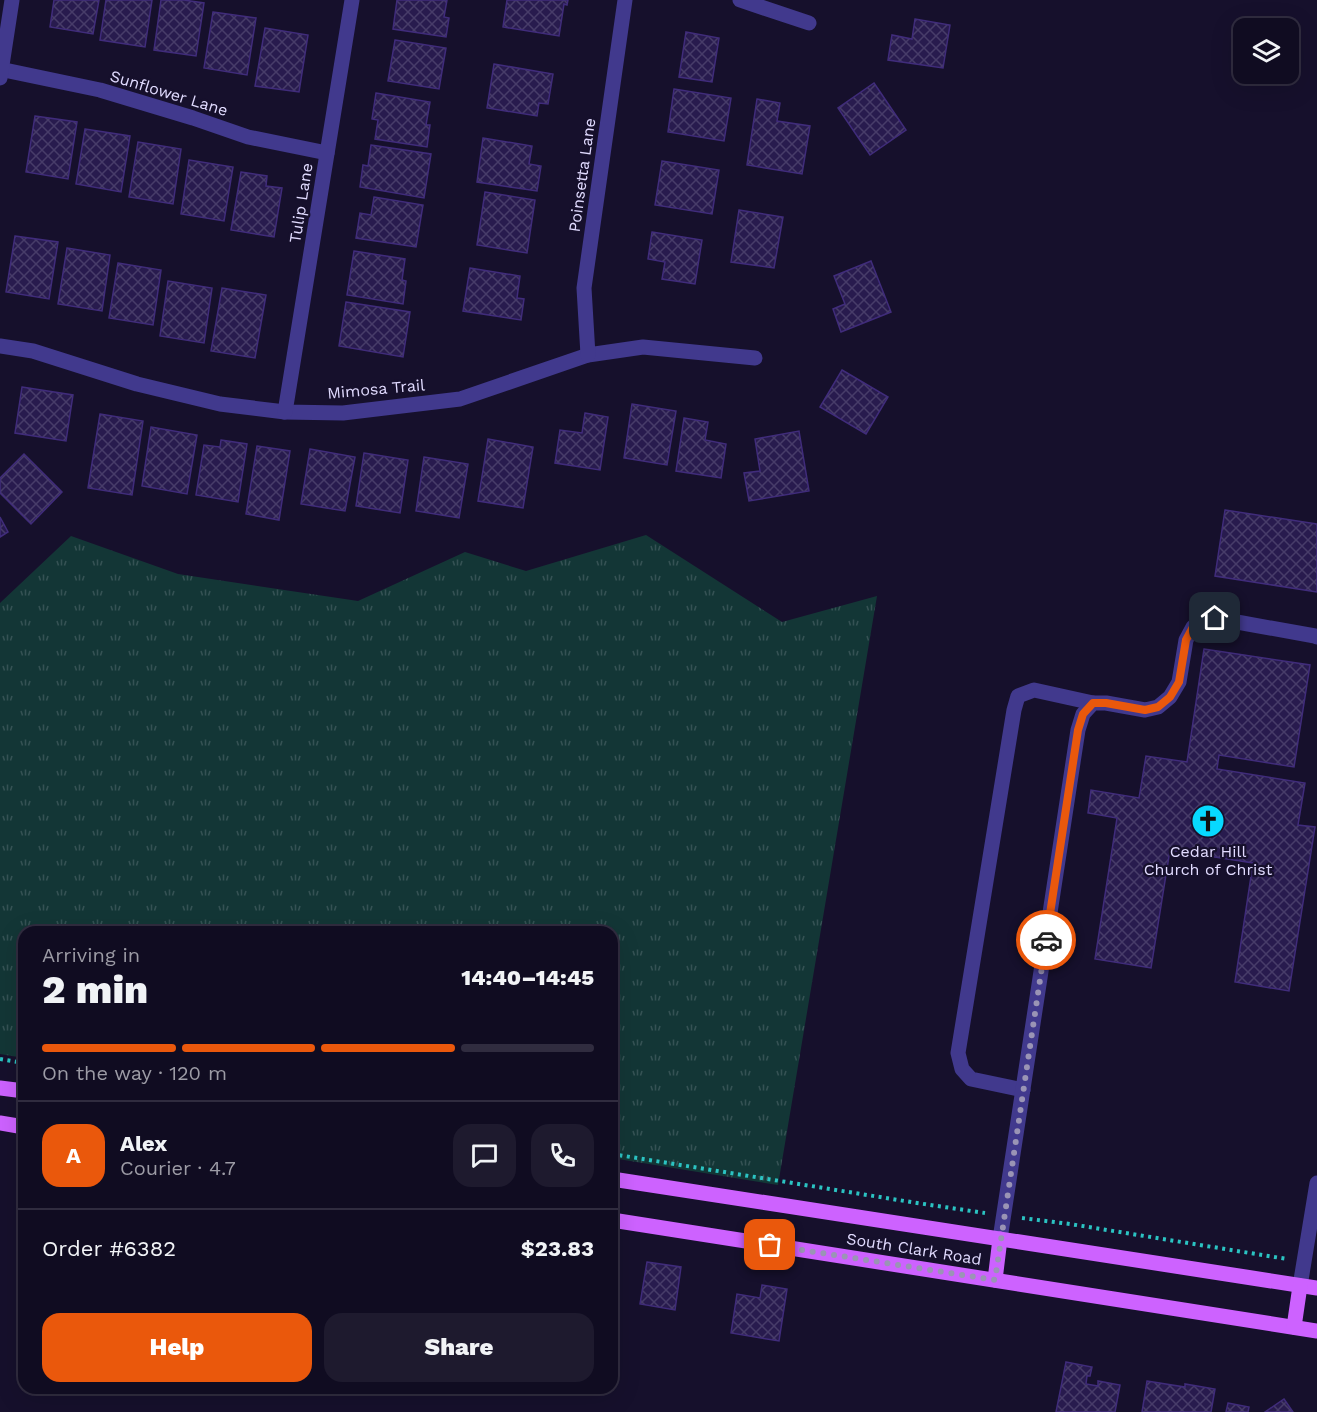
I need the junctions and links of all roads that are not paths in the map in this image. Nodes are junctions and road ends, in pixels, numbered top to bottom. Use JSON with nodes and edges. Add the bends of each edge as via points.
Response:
{"nodes":[{"id":1,"x":12,"y":0,"type":"edge"},
{"id":2,"x":352,"y":0,"type":"edge"},
{"id":3,"x":625,"y":0,"type":"edge"},
{"id":4,"x":740,"y":0,"type":"edge"},
{"id":5,"x":810,"y":23,"type":"dead end"},
{"id":6,"x":0,"y":72,"type":"edge"},
{"id":7,"x":327,"y":153,"type":"junction"},
{"id":8,"x":0,"y":346,"type":"edge"},
{"id":9,"x":588,"y":355,"type":"junction"},
{"id":10,"x":755,"y":358,"type":"dead end"},
{"id":11,"x":285,"y":412,"type":"junction"},
{"id":12,"x":1317,"y":637,"type":"edge"},
{"id":13,"x":1093,"y":703,"type":"junction"},
{"id":14,"x":0,"y":1088,"type":"edge"},
{"id":15,"x":18,"y":1090,"type":"edge"},
{"id":16,"x":1023,"y":1090,"type":"junction"},
{"id":17,"x":0,"y":1124,"type":"edge"},
{"id":18,"x":18,"y":1126,"type":"edge"},
{"id":19,"x":618,"y":1180,"type":"edge"},
{"id":20,"x":1317,"y":1183,"type":"edge"},
{"id":21,"x":618,"y":1221,"type":"edge"},
{"id":22,"x":1000,"y":1239,"type":"junction"},
{"id":23,"x":995,"y":1280,"type":"junction"},
{"id":24,"x":1300,"y":1286,"type":"junction"},
{"id":25,"x":1317,"y":1288,"type":"edge"},
{"id":26,"x":1294,"y":1327,"type":"junction"},
{"id":27,"x":1317,"y":1331,"type":"edge"}],
"edges":[{"from":1,"to":6,"type":"street"},
{"from":2,"to":7,"type":"street","name":"Tulip Lane"},
{"from":3,"to":9,"type":"street","name":"Poinsetta Lane","via":[[584,288]]},
{"from":4,"to":5,"type":"street"},
{"from":6,"to":7,"type":"street","name":"Sunflower Lane","via":[[100,90],[248,137]]},
{"from":7,"to":11,"type":"street","name":"Tulip Lane"},
{"from":8,"to":11,"type":"street","name":"Mimosa Trail","via":[[33,351],[138,384],[220,404]]},
{"from":9,"to":10,"type":"street","name":"Mimosa Trail","via":[[643,347]]},
{"from":9,"to":11,"type":"street","name":"Mimosa Trail","via":[[460,399],[343,413]]},
{"from":12,"to":13,"type":"street","via":[[1230,620],[1204,620],[1193,627],[1186,640],[1179,682],[1158,707],[1145,710]]},
{"from":13,"to":16,"type":"street","via":[[1083,714],[1078,730]]},
{"from":13,"to":16,"type":"street","via":[[1034,690],[1018,696],[1014,710],[958,1053],[962,1069],[972,1079]]},
{"from":14,"to":15,"type":"main road"},
{"from":16,"to":22,"type":"street"},
{"from":17,"to":18,"type":"main road"},
{"from":19,"to":22,"type":"main road","name":"South Clark Road"},
{"from":20,"to":24,"type":"street"},
{"from":21,"to":23,"type":"main road","name":"South Clark Road"},
{"from":22,"to":23,"type":"main road"},
{"from":22,"to":24,"type":"main road","name":"South Clark Road"},
{"from":23,"to":26,"type":"main road","name":"South Clark Road"},
{"from":24,"to":25,"type":"main road","name":"South Clark Road"},
{"from":24,"to":26,"type":"main road"},
{"from":26,"to":27,"type":"main road","name":"South Clark Road"}]}
